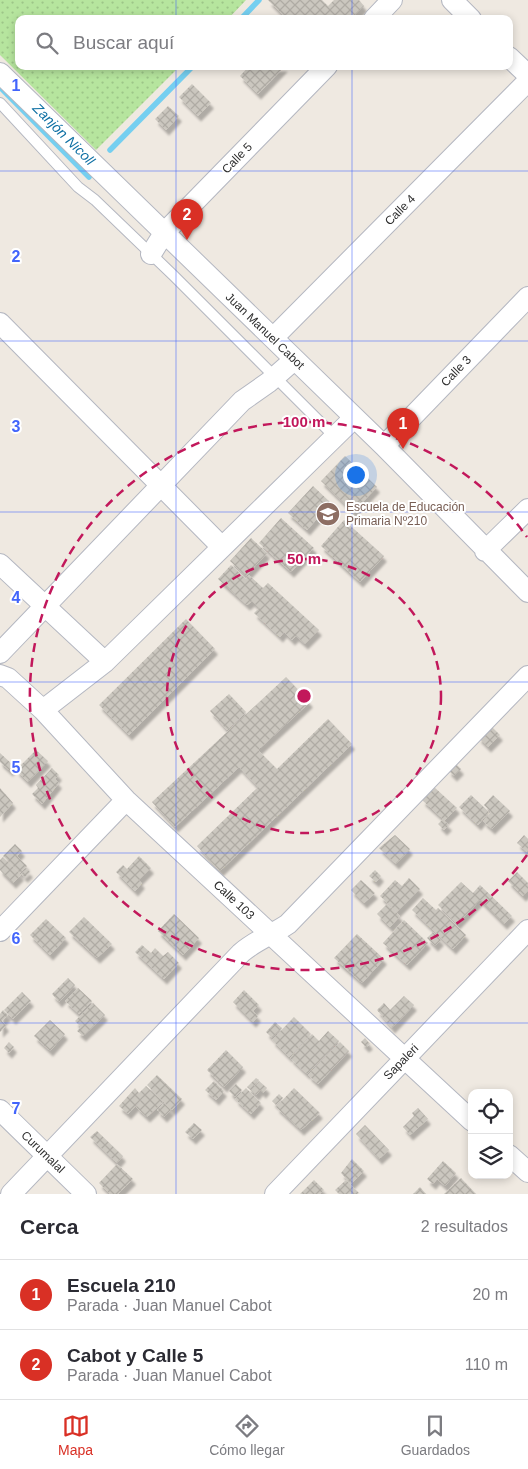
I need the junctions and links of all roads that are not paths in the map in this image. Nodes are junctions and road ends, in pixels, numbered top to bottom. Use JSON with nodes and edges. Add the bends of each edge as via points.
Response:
{"nodes":[{"id":1,"x":392,"y":0,"type":"edge"},
{"id":2,"x":452,"y":0,"type":"edge"},
{"id":3,"x":378,"y":15,"type":"edge"},
{"id":4,"x":467,"y":15,"type":"edge"},
{"id":5,"x":513,"y":61,"type":"edge"},
{"id":6,"x":323,"y":70,"type":"edge"},
{"id":7,"x":0,"y":73,"type":"edge"},
{"id":8,"x":528,"y":75,"type":"edge"},
{"id":9,"x":528,"y":81,"type":"edge"},
{"id":10,"x":0,"y":103,"type":"edge"},
{"id":11,"x":164,"y":233,"type":"junction"},
{"id":12,"x":151,"y":254,"type":"junction"},
{"id":13,"x":528,"y":297,"type":"edge"},
{"id":14,"x":0,"y":322,"type":"edge"},
{"id":15,"x":273,"y":338,"type":"junction"},
{"id":16,"x":294,"y":360,"type":"junction"},
{"id":17,"x":275,"y":377,"type":"junction"},
{"id":18,"x":354,"y":418,"type":"junction"},
{"id":19,"x":335,"y":437,"type":"junction"},
{"id":20,"x":384,"y":446,"type":"junction"},
{"id":21,"x":161,"y":485,"type":"junction"},
{"id":22,"x":528,"y":509,"type":"edge"},
{"id":23,"x":222,"y":547,"type":"junction"},
{"id":24,"x":485,"y":551,"type":"junction"},
{"id":25,"x":0,"y":564,"type":"edge"},
{"id":26,"x":528,"y":592,"type":"edge"},
{"id":27,"x":45,"y":607,"type":"junction"},
{"id":28,"x":0,"y":654,"type":"edge"},
{"id":29,"x":105,"y":662,"type":"junction"},
{"id":30,"x":0,"y":675,"type":"edge"},
{"id":31,"x":528,"y":676,"type":"edge"},
{"id":32,"x":43,"y":710,"type":"junction"},
{"id":33,"x":126,"y":800,"type":"junction"},
{"id":34,"x":528,"y":930,"type":"edge"},
{"id":35,"x":0,"y":931,"type":"edge"},
{"id":36,"x":272,"y":935,"type":"junction"},
{"id":37,"x":404,"y":1060,"type":"junction"},
{"id":38,"x":0,"y":1110,"type":"edge"},
{"id":39,"x":468,"y":1117,"type":"edge"},
{"id":40,"x":48,"y":1156,"type":"junction"},
{"id":41,"x":513,"y":1159,"type":"edge"},
{"id":42,"x":528,"y":1172,"type":"edge"},
{"id":43,"x":11,"y":1194,"type":"edge"},
{"id":44,"x":86,"y":1194,"type":"edge"},
{"id":45,"x":275,"y":1194,"type":"edge"}],
"edges":[{"from":1,"to":3,"type":"street"},
{"from":2,"to":4,"type":"street"},
{"from":5,"to":8,"type":"street"},
{"from":6,"to":11,"type":"street","name":"Calle 5"},
{"from":7,"to":11,"type":"street","name":"Juan Manuel Cabot"},
{"from":9,"to":15,"type":"street","name":"Calle 4"},
{"from":10,"to":12,"type":"lane","via":[[78,187]]},
{"from":11,"to":12,"type":"street","name":"Calle 5"},
{"from":11,"to":15,"type":"street","name":"Juan Manuel Cabot"},
{"from":12,"to":17,"type":"lane"},
{"from":13,"to":20,"type":"street","name":"Calle 3"},
{"from":14,"to":21,"type":"street"},
{"from":15,"to":16,"type":"street","name":"Juan Manuel Cabot"},
{"from":16,"to":17,"type":"street"},
{"from":16,"to":18,"type":"street","name":"Juan Manuel Cabot"},
{"from":17,"to":19,"type":"lane"},
{"from":17,"to":21,"type":"street","via":[[242,401]]},
{"from":18,"to":19,"type":"street"},
{"from":18,"to":20,"type":"street","name":"Juan Manuel Cabot"},
{"from":19,"to":23,"type":"street"},
{"from":20,"to":24,"type":"street","name":"Juan Manuel Cabot"},
{"from":21,"to":23,"type":"street"},
{"from":21,"to":27,"type":"street"},
{"from":22,"to":24,"type":"street"},
{"from":23,"to":29,"type":"street"},
{"from":24,"to":26,"type":"street","name":"Juan Manuel Cabot"},
{"from":25,"to":27,"type":"street"},
{"from":27,"to":28,"type":"street"},
{"from":27,"to":29,"type":"street"},
{"from":29,"to":32,"type":"street"},
{"from":30,"to":32,"type":"street","name":"Calle 103","via":[[8,678]]},
{"from":31,"to":36,"type":"street","via":[[288,924]]},
{"from":32,"to":33,"type":"street","name":"Calle 103"},
{"from":33,"to":35,"type":"street"},
{"from":33,"to":36,"type":"street","name":"Calle 103"},
{"from":34,"to":37,"type":"street","name":"Sapaleri"},
{"from":36,"to":37,"type":"street","name":"Calle 103"},
{"from":36,"to":40,"type":"street","via":[[255,941],[241,953]]},
{"from":37,"to":39,"type":"street","name":"Calle 103"},
{"from":37,"to":45,"type":"street","name":"Sapaleri"},
{"from":38,"to":40,"type":"street","name":"Curumalal"},
{"from":40,"to":43,"type":"street"},
{"from":40,"to":44,"type":"street","name":"Curumalal"},
{"from":41,"to":42,"type":"street"}]}
